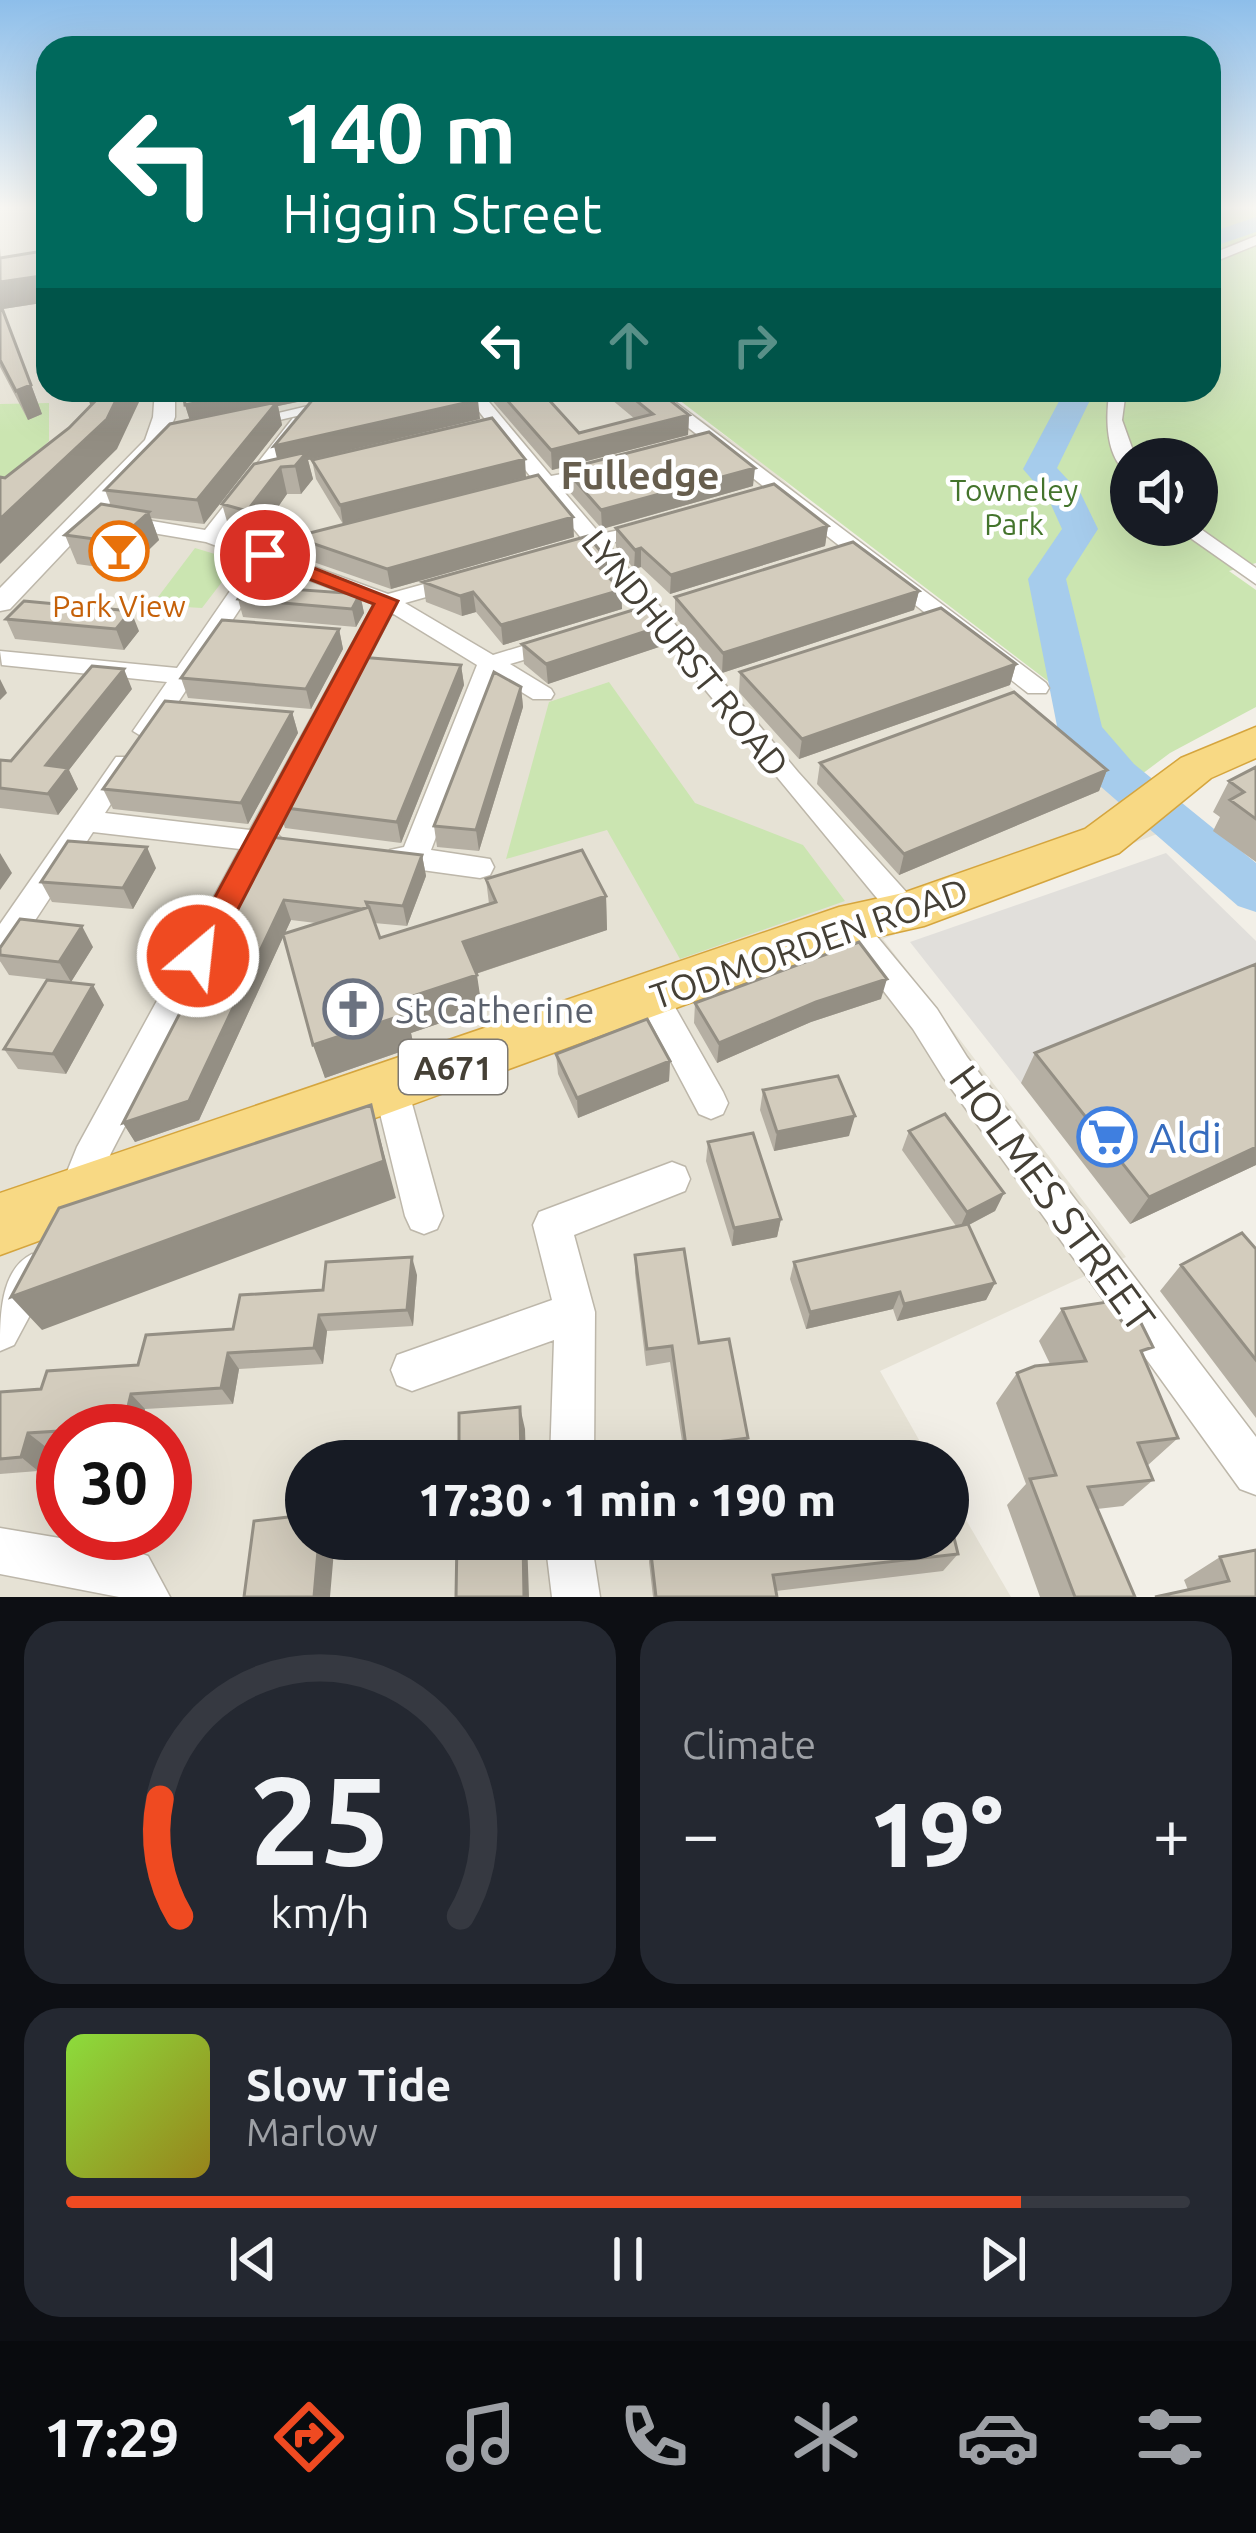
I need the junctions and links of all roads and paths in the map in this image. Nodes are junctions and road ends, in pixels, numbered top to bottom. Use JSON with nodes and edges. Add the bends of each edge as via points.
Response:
{"nodes":[{"id":1,"x":167,"y":402,"type":"edge"},
{"id":2,"x":342,"y":402,"type":"edge"},
{"id":3,"x":476,"y":402,"type":"edge"},
{"id":4,"x":664,"y":402,"type":"edge"},
{"id":5,"x":1116,"y":402,"type":"edge"},
{"id":6,"x":309,"y":409,"type":"junction"},
{"id":7,"x":219,"y":428,"type":"edge"},
{"id":8,"x":1120,"y":438,"type":"edge"},
{"id":9,"x":712,"y":439,"type":"junction"},
{"id":10,"x":677,"y":448,"type":"edge"},
{"id":11,"x":625,"y":462,"type":"edge"},
{"id":12,"x":290,"y":474,"type":"edge"},
{"id":13,"x":547,"y":483,"type":"junction"},
{"id":14,"x":251,"y":484,"type":"junction"},
{"id":15,"x":778,"y":490,"type":"junction"},
{"id":16,"x":485,"y":499,"type":"edge"},
{"id":17,"x":742,"y":500,"type":"edge"},
{"id":18,"x":82,"y":518,"type":"junction"},
{"id":19,"x":660,"y":524,"type":"edge"},
{"id":20,"x":345,"y":535,"type":"edge"},
{"id":21,"x":210,"y":537,"type":"junction"},
{"id":22,"x":595,"y":542,"type":"junction"},
{"id":23,"x":1211,"y":546,"type":"edge"},
{"id":24,"x":265,"y":555,"type":"junction"},
{"id":25,"x":533,"y":560,"type":"edge"},
{"id":26,"x":1255,"y":577,"type":"edge"},
{"id":27,"x":470,"y":578,"type":"edge"},
{"id":28,"x":387,"y":601,"type":"junction"},
{"id":29,"x":0,"y":603,"type":"edge"},
{"id":30,"x":592,"y":631,"type":"edge"},
{"id":31,"x":2,"y":658,"type":"edge"},
{"id":32,"x":490,"y":663,"type":"junction"},
{"id":33,"x":184,"y":676,"type":"junction"},
{"id":34,"x":1025,"y":692,"type":"dead end"},
{"id":35,"x":542,"y":694,"type":"dead end"},
{"id":36,"x":1253,"y":748,"type":"edge"},
{"id":37,"x":86,"y":821,"type":"junction"},
{"id":38,"x":260,"y":842,"type":"junction"},
{"id":39,"x":298,"y":846,"type":"edge"},
{"id":40,"x":375,"y":855,"type":"edge"},
{"id":41,"x":414,"y":859,"type":"junction"},
{"id":42,"x":480,"y":867,"type":"dead end"},
{"id":43,"x":906,"y":912,"type":"junction"},
{"id":44,"x":849,"y":924,"type":"junction"},
{"id":45,"x":0,"y":948,"type":"edge"},
{"id":46,"x":652,"y":995,"type":"junction"},
{"id":47,"x":391,"y":1089,"type":"junction"},
{"id":48,"x":711,"y":1103,"type":"dead end"},
{"id":49,"x":672,"y":1179,"type":"dead end"},
{"id":50,"x":77,"y":1195,"type":"junction"},
{"id":51,"x":424,"y":1216,"type":"dead end"},
{"id":52,"x":0,"y":1224,"type":"edge"},
{"id":53,"x":575,"y":1312,"type":"junction"},
{"id":54,"x":0,"y":1331,"type":"edge"},
{"id":55,"x":412,"y":1370,"type":"dead end"},
{"id":56,"x":572,"y":1440,"type":"edge"},
{"id":57,"x":1256,"y":1473,"type":"edge"},
{"id":58,"x":0,"y":1551,"type":"edge"},
{"id":59,"x":571,"y":1560,"type":"edge"},
{"id":60,"x":146,"y":1597,"type":"edge"},
{"id":61,"x":576,"y":1597,"type":"edge"}],
"edges":[{"from":1,"to":18,"type":"street","via":[[166,440]]},
{"from":2,"to":6,"type":"street"},
{"from":3,"to":13,"type":"street","name":"LYNDHURST ROAD","via":[[490,427]]},
{"from":4,"to":9,"type":"street"},
{"from":5,"to":8,"type":"street"},
{"from":6,"to":7,"type":"street"},
{"from":6,"to":14,"type":"street"},
{"from":9,"to":10,"type":"street"},
{"from":9,"to":15,"type":"street"},
{"from":11,"to":13,"type":"street"},
{"from":12,"to":14,"type":"street"},
{"from":13,"to":16,"type":"street"},
{"from":13,"to":22,"type":"street","name":"LYNDHURST ROAD"},
{"from":14,"to":21,"type":"street"},
{"from":15,"to":17,"type":"street"},
{"from":15,"to":34,"type":"street"},
{"from":18,"to":21,"type":"street"},
{"from":18,"to":29,"type":"street"},
{"from":19,"to":22,"type":"street"},
{"from":20,"to":24,"type":"street"},
{"from":21,"to":24,"type":"street"},
{"from":22,"to":25,"type":"street"},
{"from":22,"to":43,"type":"street","name":"LYNDHURST ROAD","via":[[726,684]]},
{"from":23,"to":26,"type":"street"},
{"from":24,"to":28,"type":"street"},
{"from":24,"to":33,"type":"street","via":[[227,628]]},
{"from":27,"to":28,"type":"street"},
{"from":28,"to":32,"type":"street"},
{"from":28,"to":38,"type":"street","via":[[356,638],[311,722]]},
{"from":30,"to":32,"type":"street"},
{"from":31,"to":33,"type":"street"},
{"from":32,"to":35,"type":"street"},
{"from":32,"to":41,"type":"street"},
{"from":33,"to":37,"type":"street","via":[[173,709]]},
{"from":36,"to":43,"type":"highway","name":"TODMORDEN ROAD","number":"A671","via":[[1196,768],[1102,841]]},
{"from":37,"to":38,"type":"street"},
{"from":37,"to":45,"type":"street"},
{"from":38,"to":39,"type":"street"},
{"from":38,"to":50,"type":"street"},
{"from":40,"to":41,"type":"street"},
{"from":41,"to":42,"type":"street"},
{"from":43,"to":44,"type":"highway","name":"TODMORDEN ROAD","number":"A671"},
{"from":44,"to":46,"type":"highway","name":"TODMORDEN ROAD","number":"A671"},
{"from":44,"to":57,"type":"street","name":"HOLMES STREET"},
{"from":46,"to":47,"type":"highway","name":"TODMORDEN ROAD","number":"A671"},
{"from":46,"to":48,"type":"street"},
{"from":47,"to":50,"type":"highway","name":"TODMORDEN ROAD","number":"A671"},
{"from":47,"to":51,"type":"street"},
{"from":49,"to":53,"type":"street","via":[[552,1225]]},
{"from":50,"to":52,"type":"highway","name":"TODMORDEN ROAD","number":"A671"},
{"from":50,"to":54,"type":"street"},
{"from":53,"to":55,"type":"street"},
{"from":53,"to":56,"type":"street"},
{"from":58,"to":60,"type":"street","via":[[131,1573]]},
{"from":59,"to":61,"type":"street"}]}
